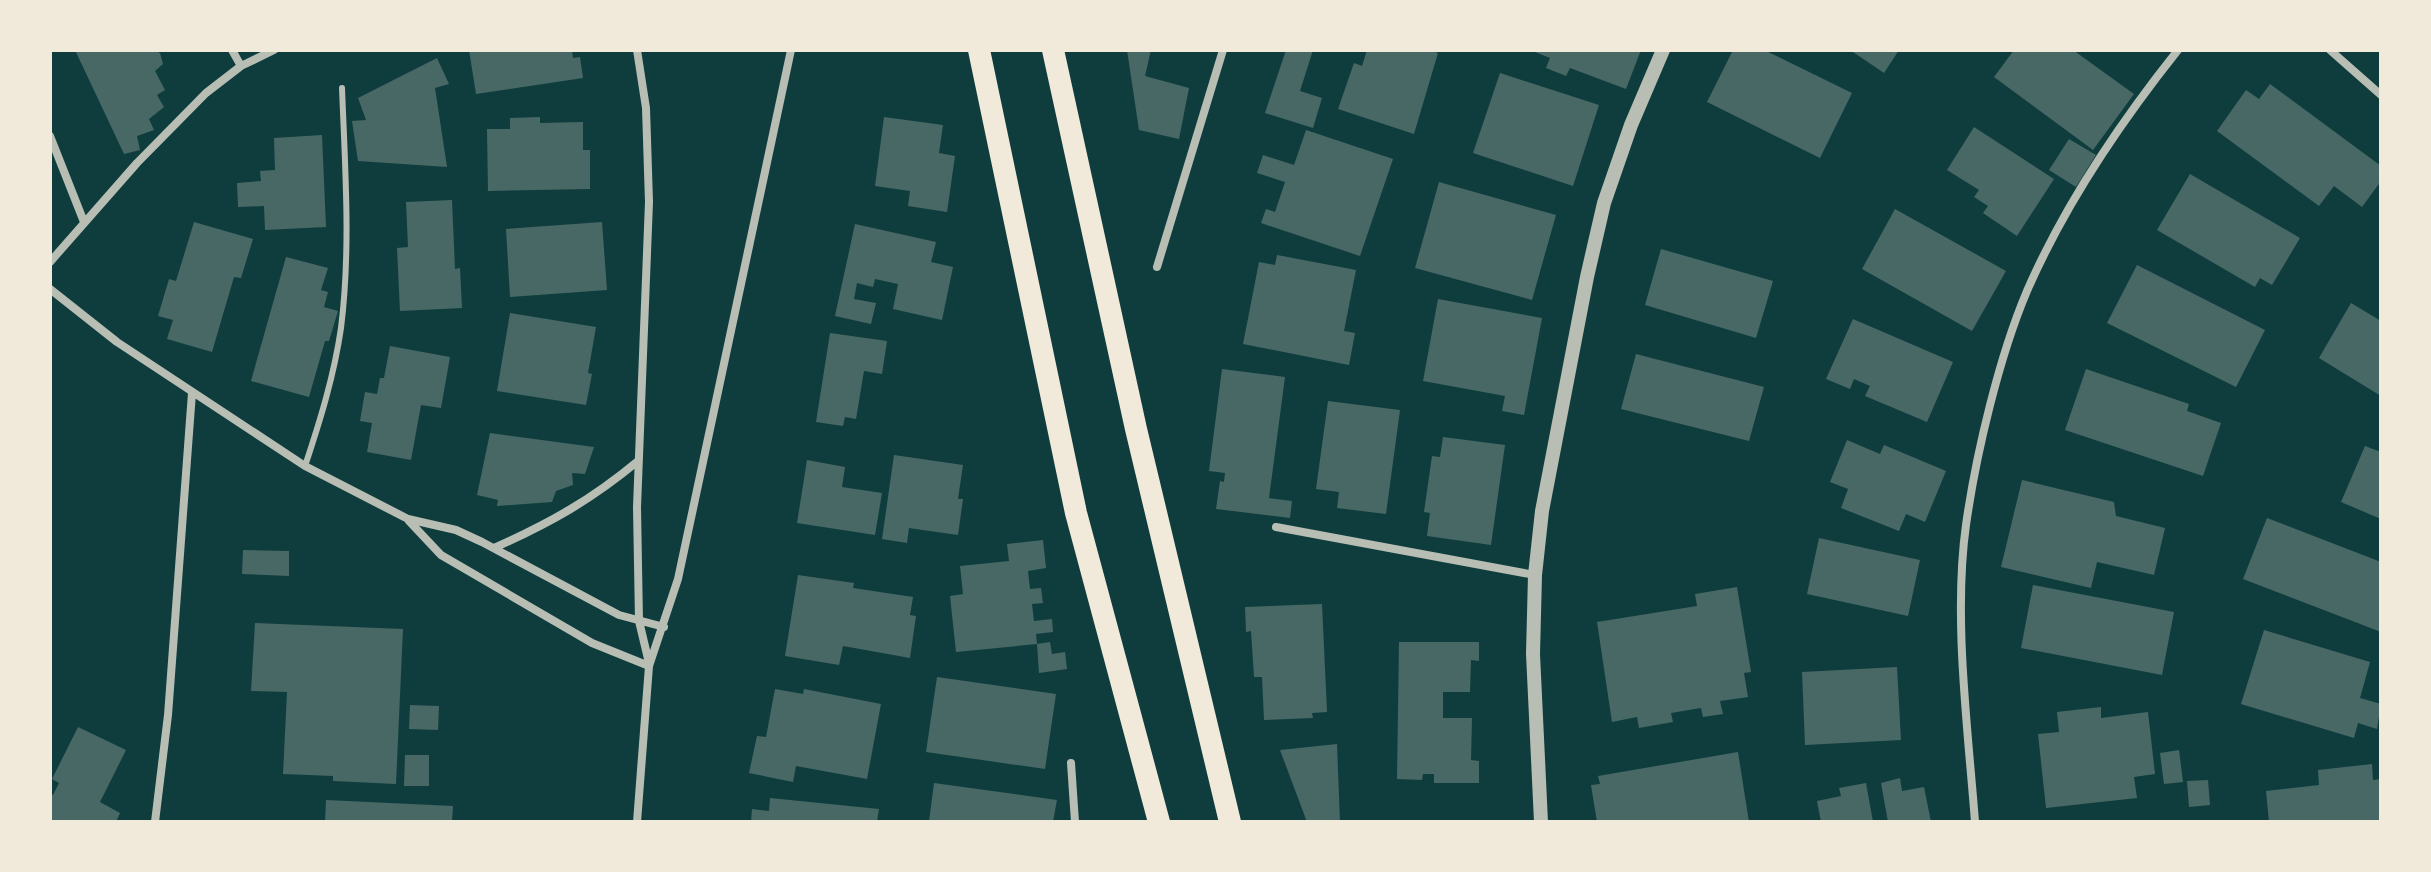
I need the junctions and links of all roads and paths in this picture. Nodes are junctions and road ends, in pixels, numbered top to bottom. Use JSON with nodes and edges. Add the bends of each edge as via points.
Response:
{"nodes":[{"id":1,"x":232,"y":50,"type":"edge"},
{"id":2,"x":274,"y":50,"type":"edge"},
{"id":3,"x":637,"y":50,"type":"edge"},
{"id":4,"x":791,"y":50,"type":"edge"},
{"id":5,"x":979,"y":50,"type":"edge"},
{"id":6,"x":1053,"y":50,"type":"edge"},
{"id":7,"x":1223,"y":50,"type":"edge"},
{"id":8,"x":1663,"y":50,"type":"edge"},
{"id":9,"x":2178,"y":50,"type":"edge"},
{"id":10,"x":2330,"y":50,"type":"edge"},
{"id":11,"x":241,"y":66,"type":"junction"},
{"id":12,"x":342,"y":88,"type":"dead end"},
{"id":13,"x":2381,"y":95,"type":"edge"},
{"id":14,"x":50,"y":136,"type":"edge"},
{"id":15,"x":84,"y":222,"type":"junction"},
{"id":16,"x":50,"y":262,"type":"edge"},
{"id":17,"x":1157,"y":267,"type":"dead end"},
{"id":18,"x":50,"y":289,"type":"edge"},
{"id":19,"x":192,"y":393,"type":"junction"},
{"id":20,"x":638,"y":461,"type":"junction"},
{"id":21,"x":305,"y":466,"type":"junction"},
{"id":22,"x":408,"y":519,"type":"junction"},
{"id":23,"x":1276,"y":527,"type":"dead end"},
{"id":24,"x":494,"y":548,"type":"junction"},
{"id":25,"x":1535,"y":575,"type":"junction"},
{"id":26,"x":639,"y":621,"type":"junction"},
{"id":27,"x":664,"y":627,"type":"junction"},
{"id":28,"x":649,"y":666,"type":"junction"},
{"id":29,"x":1071,"y":763,"type":"dead end"},
{"id":30,"x":155,"y":822,"type":"edge"},
{"id":31,"x":637,"y":822,"type":"edge"},
{"id":32,"x":1075,"y":822,"type":"edge"},
{"id":33,"x":1159,"y":822,"type":"edge"},
{"id":34,"x":1230,"y":822,"type":"edge"},
{"id":35,"x":1541,"y":822,"type":"edge"},
{"id":36,"x":1975,"y":822,"type":"edge"}],
"edges":[{"from":1,"to":11,"type":"street"},
{"from":2,"to":11,"type":"street"},
{"from":3,"to":20,"type":"street","via":[[646,108],[649,202]]},
{"from":4,"to":27,"type":"street"},
{"from":5,"to":33,"type":"highway","via":[[1076,513]]},
{"from":6,"to":34,"type":"highway"},
{"from":7,"to":17,"type":"street"},
{"from":8,"to":25,"type":"street","via":[[1604,203],[1542,511]]},
{"from":9,"to":36,"type":"street","via":[[2111,141],[2057,230],[2026,293],[1990,410],[1966,527],[1962,605]]},
{"from":10,"to":13,"type":"street"},
{"from":11,"to":15,"type":"street","via":[[170,127]]},
{"from":12,"to":21,"type":"lane","via":[[346,205],[341,327]]},
{"from":14,"to":15,"type":"street"},
{"from":15,"to":16,"type":"street"},
{"from":18,"to":19,"type":"street"},
{"from":19,"to":21,"type":"street"},
{"from":19,"to":30,"type":"street"},
{"from":20,"to":24,"type":"street","via":[[600,493]]},
{"from":20,"to":26,"type":"street"},
{"from":21,"to":22,"type":"street"},
{"from":22,"to":24,"type":"street","via":[[456,530]]},
{"from":22,"to":28,"type":"street","via":[[441,555],[592,643]]},
{"from":23,"to":25,"type":"street"},
{"from":24,"to":26,"type":"street","via":[[595,604]]},
{"from":25,"to":35,"type":"street"},
{"from":26,"to":27,"type":"street"},
{"from":26,"to":28,"type":"street"},
{"from":27,"to":28,"type":"street"},
{"from":28,"to":31,"type":"street"},
{"from":29,"to":32,"type":"street"}]}
